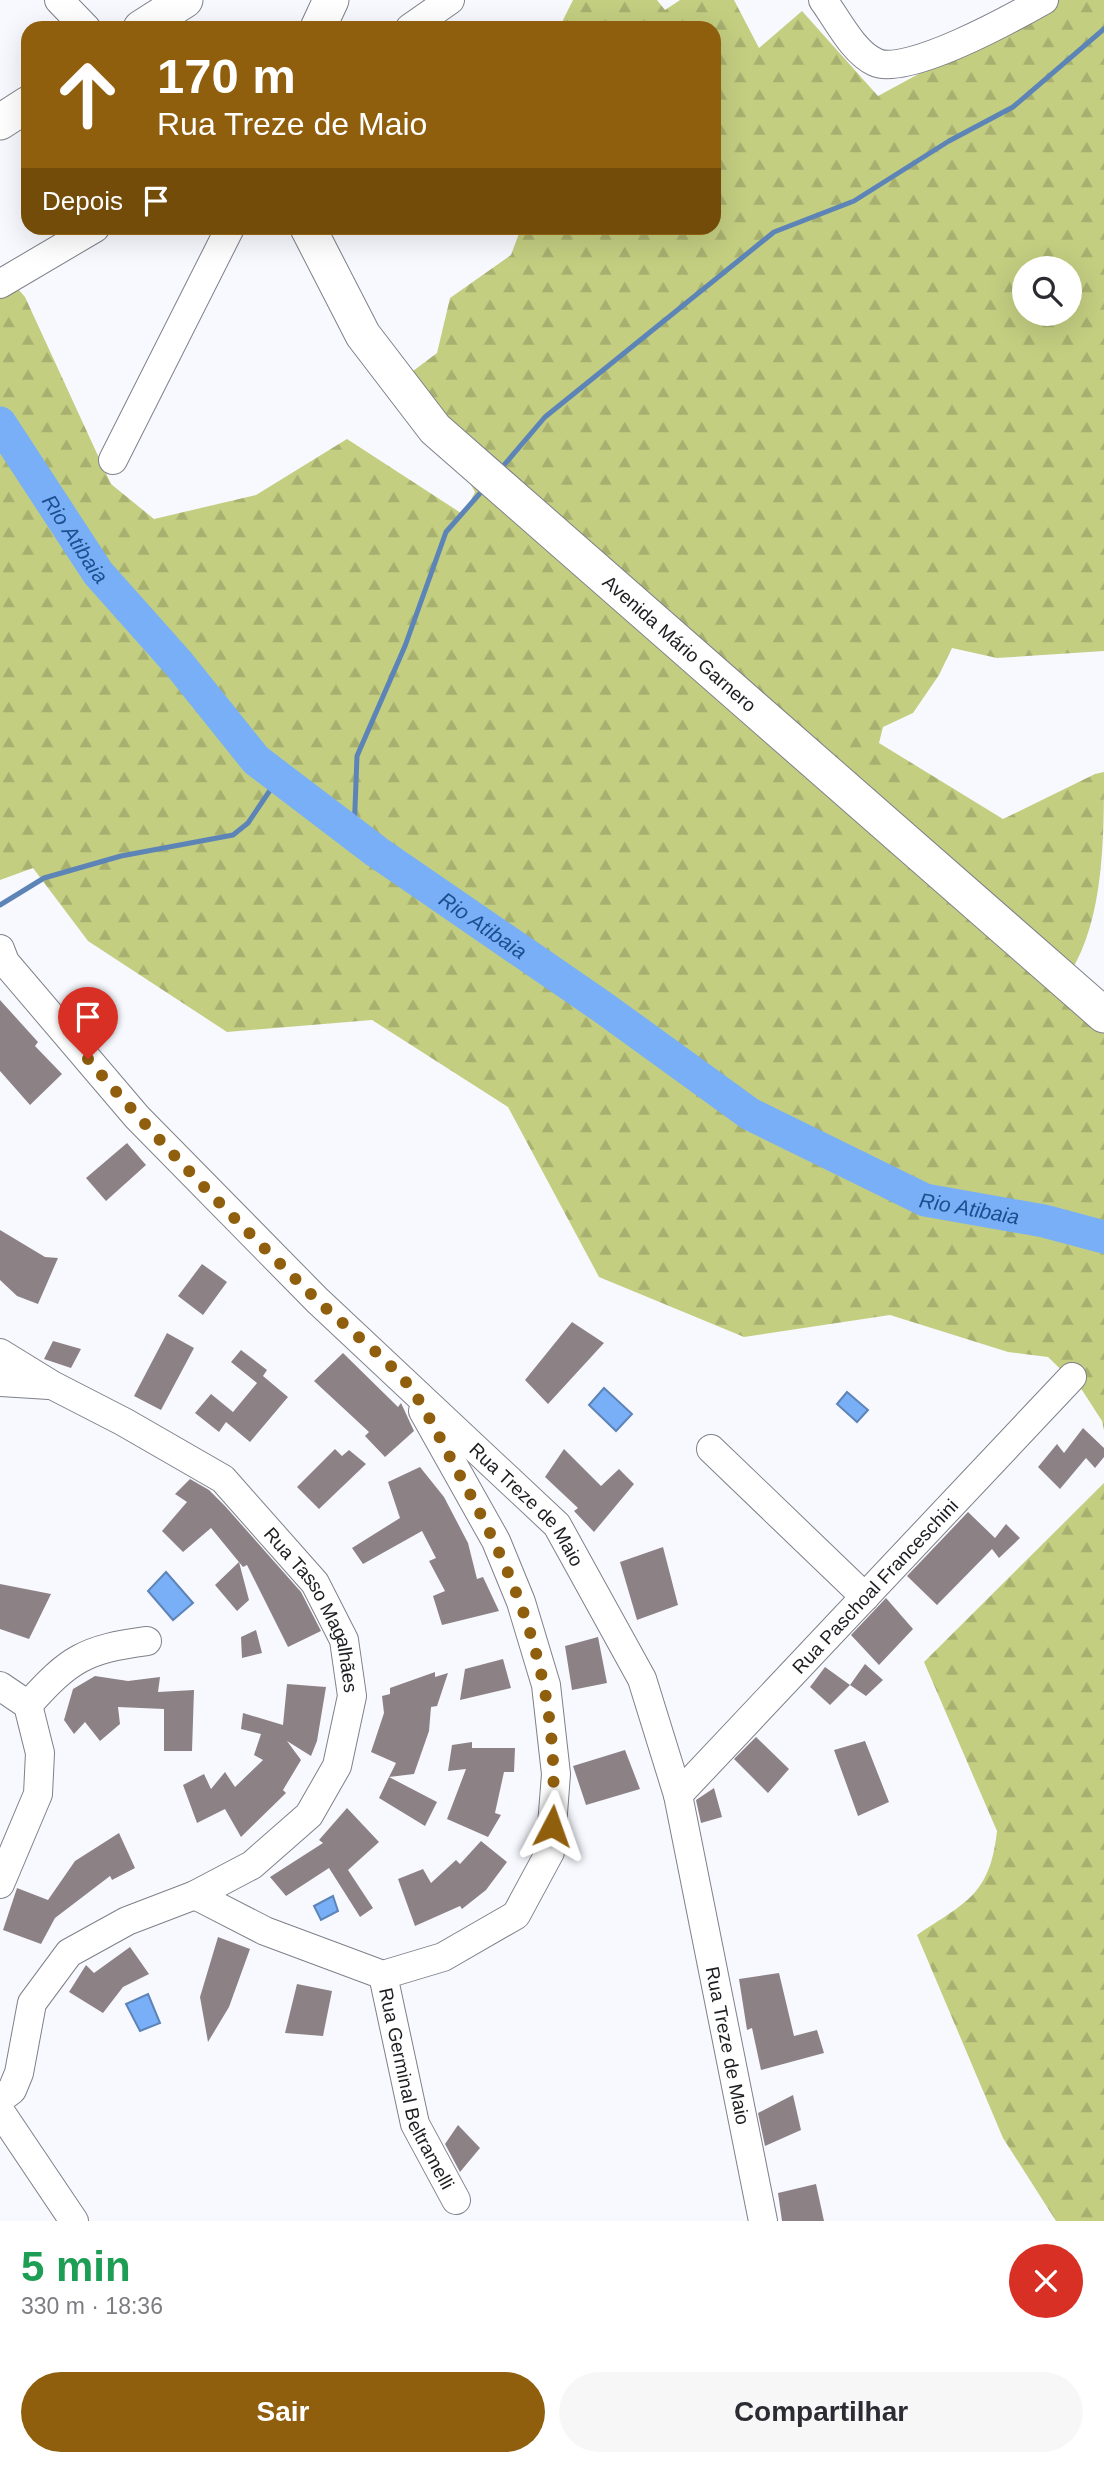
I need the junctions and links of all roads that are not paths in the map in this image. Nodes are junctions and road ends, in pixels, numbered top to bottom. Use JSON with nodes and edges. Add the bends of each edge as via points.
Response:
{"nodes":[{"id":1,"x":59,"y":0,"type":"edge"},
{"id":2,"x":185,"y":0,"type":"edge"},
{"id":3,"x":331,"y":0,"type":"edge"},
{"id":4,"x":450,"y":0,"type":"edge"},
{"id":5,"x":823,"y":0,"type":"edge"},
{"id":6,"x":1044,"y":0,"type":"edge"},
{"id":7,"x":79,"y":21,"type":"edge"},
{"id":8,"x":152,"y":21,"type":"edge"},
{"id":9,"x":321,"y":21,"type":"edge"},
{"id":10,"x":420,"y":21,"type":"edge"},
{"id":11,"x":21,"y":108,"type":"edge"},
{"id":12,"x":0,"y":122,"type":"edge"},
{"id":13,"x":83,"y":235,"type":"edge"},
{"id":14,"x":226,"y":235,"type":"edge"},
{"id":15,"x":312,"y":235,"type":"edge"},
{"id":16,"x":0,"y":285,"type":"edge"},
{"id":17,"x":113,"y":460,"type":"dead end"},
{"id":18,"x":3,"y":956,"type":"edge"},
{"id":19,"x":1104,"y":1015,"type":"edge"},
{"id":20,"x":0,"y":1353,"type":"edge"},
{"id":21,"x":1072,"y":1377,"type":"dead end"},
{"id":22,"x":0,"y":1382,"type":"edge"},
{"id":23,"x":52,"y":1385,"type":"junction"},
{"id":24,"x":410,"y":1387,"type":"junction"},
{"id":25,"x":712,"y":1449,"type":"dead end"},
{"id":26,"x":865,"y":1597,"type":"junction"},
{"id":27,"x":147,"y":1641,"type":"dead end"},
{"id":28,"x":0,"y":1686,"type":"edge"},
{"id":29,"x":28,"y":1706,"type":"junction"},
{"id":30,"x":678,"y":1795,"type":"junction"},
{"id":31,"x":0,"y":1884,"type":"edge"},
{"id":32,"x":195,"y":1895,"type":"junction"},
{"id":33,"x":383,"y":1975,"type":"junction"},
{"id":34,"x":0,"y":2099,"type":"edge"},
{"id":35,"x":0,"y":2111,"type":"edge"},
{"id":36,"x":456,"y":2200,"type":"dead end"},
{"id":37,"x":74,"y":2221,"type":"edge"},
{"id":38,"x":763,"y":2221,"type":"edge"}],
"edges":[{"from":1,"to":7,"type":"street"},
{"from":2,"to":8,"type":"main road"},
{"from":3,"to":9,"type":"main road"},
{"from":4,"to":10,"type":"street"},
{"from":5,"to":6,"type":"street","via":[[864,55],[876,64],[898,66],[988,31]]},
{"from":11,"to":12,"type":"main road"},
{"from":13,"to":16,"type":"street"},
{"from":14,"to":17,"type":"street"},
{"from":15,"to":19,"type":"main road","name":"Avenida Mário Garnero","via":[[363,335],[435,429]]},
{"from":18,"to":24,"type":"street","name":"Rua Treze de Maio","via":[[137,1117],[317,1300]]},
{"from":20,"to":23,"type":"street","name":"Rua Tasso Magalhães"},
{"from":21,"to":26,"type":"street","name":"Rua Paschoal Franceschini"},
{"from":22,"to":23,"type":"street"},
{"from":23,"to":32,"type":"street","name":"Rua Tasso Magalhães","via":[[223,1479],[315,1583],[344,1640],[352,1696],[337,1766],[309,1815],[252,1865]]},
{"from":24,"to":30,"type":"street","name":"Rua Treze de Maio","via":[[557,1525],[642,1679]]},
{"from":24,"to":33,"type":"street","via":[[496,1541],[521,1602],[546,1685],[556,1774],[550,1852],[516,1915],[443,1957]]},
{"from":25,"to":26,"type":"street"},
{"from":26,"to":30,"type":"street","name":"Rua Paschoal Franceschini"},
{"from":27,"to":29,"type":"street","via":[[103,1647],[73,1661]]},
{"from":28,"to":29,"type":"street"},
{"from":29,"to":31,"type":"street","via":[[40,1753],[38,1794]]},
{"from":30,"to":38,"type":"street","name":"Rua Treze de Maio"},
{"from":32,"to":33,"type":"street","via":[[265,1931]]},
{"from":32,"to":34,"type":"street","name":"Rua Tasso Magalhães","via":[[127,1921],[69,1953],[32,2003],[19,2073],[12,2090]]},
{"from":33,"to":36,"type":"street","name":"Rua Germinal Beltramelli","via":[[415,2124]]},
{"from":35,"to":37,"type":"street"}]}
